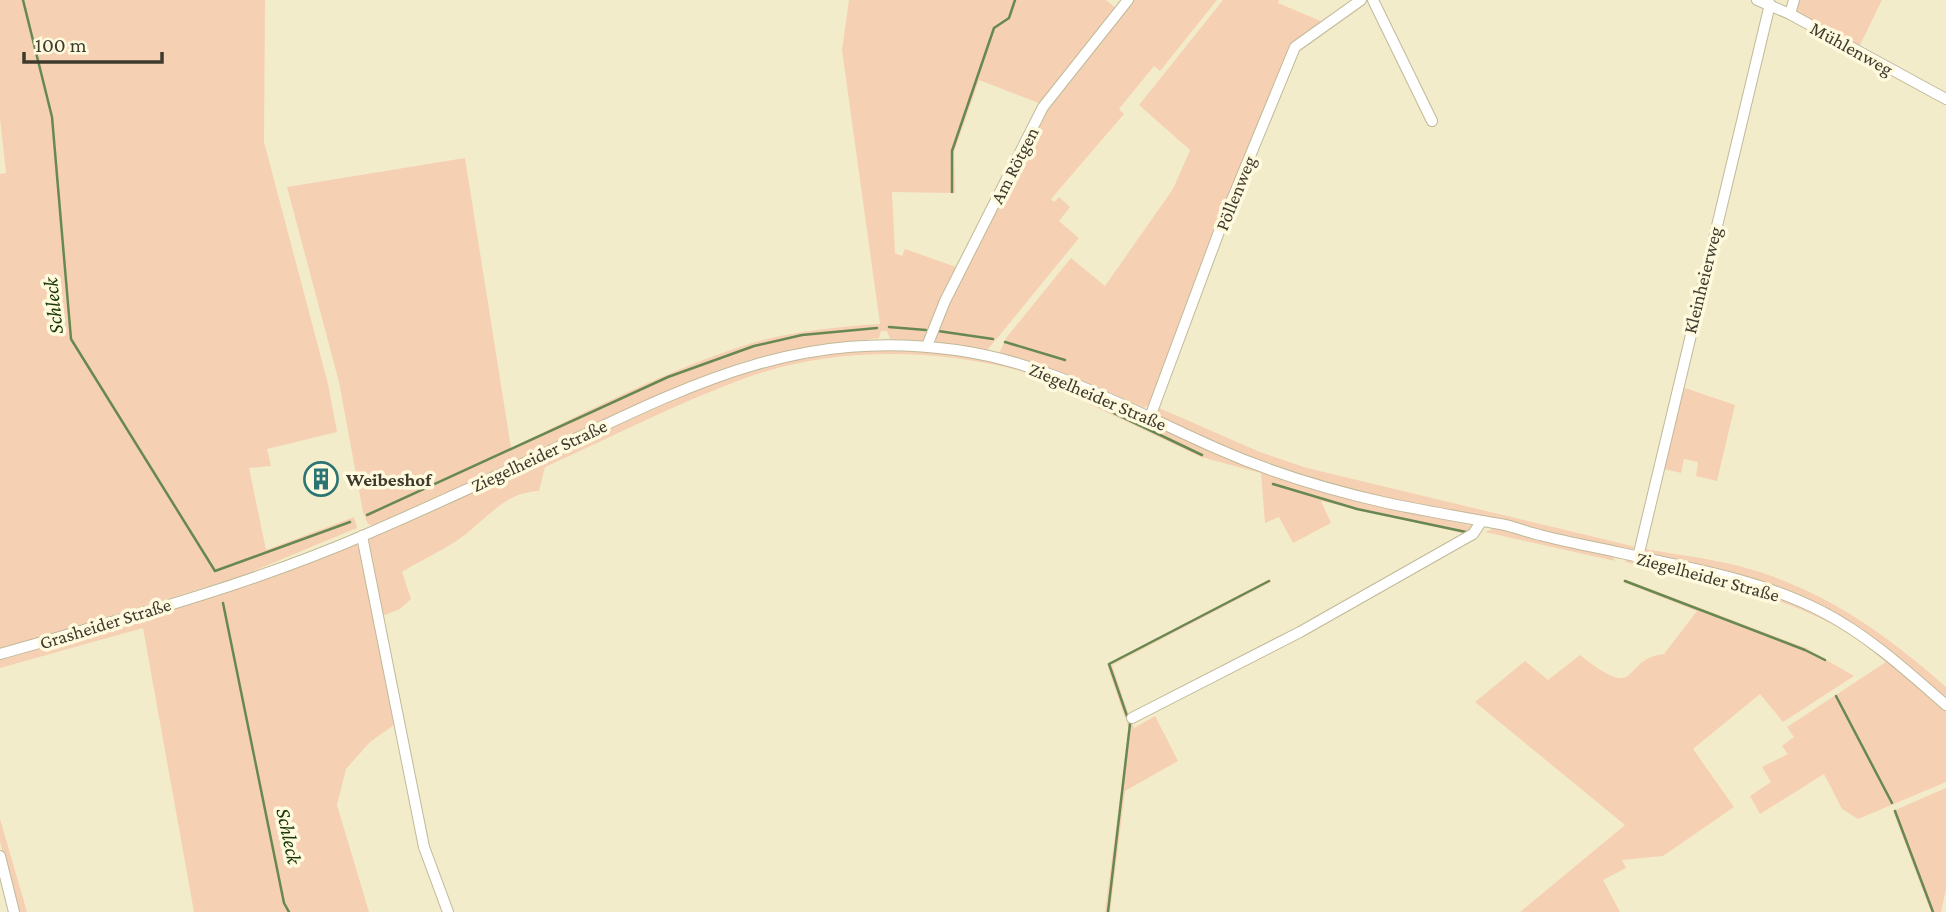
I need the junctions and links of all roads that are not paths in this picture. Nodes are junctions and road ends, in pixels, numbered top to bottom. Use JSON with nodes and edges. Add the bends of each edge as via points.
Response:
{"nodes":[{"id":1,"x":1128,"y":0,"type":"edge"},
{"id":2,"x":1362,"y":0,"type":"edge"},
{"id":3,"x":1373,"y":0,"type":"edge"},
{"id":4,"x":1757,"y":0,"type":"edge"},
{"id":5,"x":1794,"y":0,"type":"edge"},
{"id":6,"x":1770,"y":4,"type":"junction"},
{"id":7,"x":1790,"y":14,"type":"junction"},
{"id":8,"x":1946,"y":99,"type":"edge"},
{"id":9,"x":1432,"y":121,"type":"dead end"},
{"id":10,"x":927,"y":346,"type":"junction"},
{"id":11,"x":1150,"y":417,"type":"junction"},
{"id":12,"x":1481,"y":522,"type":"junction"},
{"id":13,"x":362,"y":536,"type":"junction"},
{"id":14,"x":1638,"y":557,"type":"junction"},
{"id":15,"x":214,"y":590,"type":"joint"},
{"id":16,"x":0,"y":654,"type":"edge"},
{"id":17,"x":1946,"y":705,"type":"edge"},
{"id":18,"x":1132,"y":718,"type":"dead end"},
{"id":19,"x":0,"y":856,"type":"edge"},
{"id":20,"x":14,"y":912,"type":"edge"},
{"id":21,"x":447,"y":912,"type":"edge"}],
"edges":[{"from":1,"to":10,"type":"street","name":"Am Rötgen","via":[[1043,107]]},
{"from":2,"to":11,"type":"street","name":"Pöllenweg","via":[[1295,47]]},
{"from":3,"to":9,"type":"street"},
{"from":4,"to":6,"type":"street","name":"Mühlenweg"},
{"from":5,"to":7,"type":"street"},
{"from":6,"to":7,"type":"street","name":"Mühlenweg"},
{"from":6,"to":14,"type":"street","name":"Kleinheierweg"},
{"from":7,"to":8,"type":"street","name":"Mühlenweg"},
{"from":10,"to":11,"type":"street","name":"Ziegelheider Straße","via":[[1034,367]]},
{"from":10,"to":13,"type":"street","name":"Ziegelheider Straße","via":[[842,346],[740,367]]},
{"from":11,"to":12,"type":"street","name":"Ziegelheider Straße","via":[[1291,478]]},
{"from":12,"to":14,"type":"street","name":"Ziegelheider Straße"},
{"from":12,"to":18,"type":"street","via":[[1473,534],[1312,625]]},
{"from":13,"to":15,"type":"street","name":"Ziegelheider Straße"},
{"from":13,"to":21,"type":"street","via":[[424,847]]},
{"from":14,"to":17,"type":"street","name":"Ziegelheider Straße","via":[[1748,582],[1820,611],[1889,656]]},
{"from":15,"to":16,"type":"street","name":"Grasheider Straße"},
{"from":19,"to":20,"type":"street"}]}
